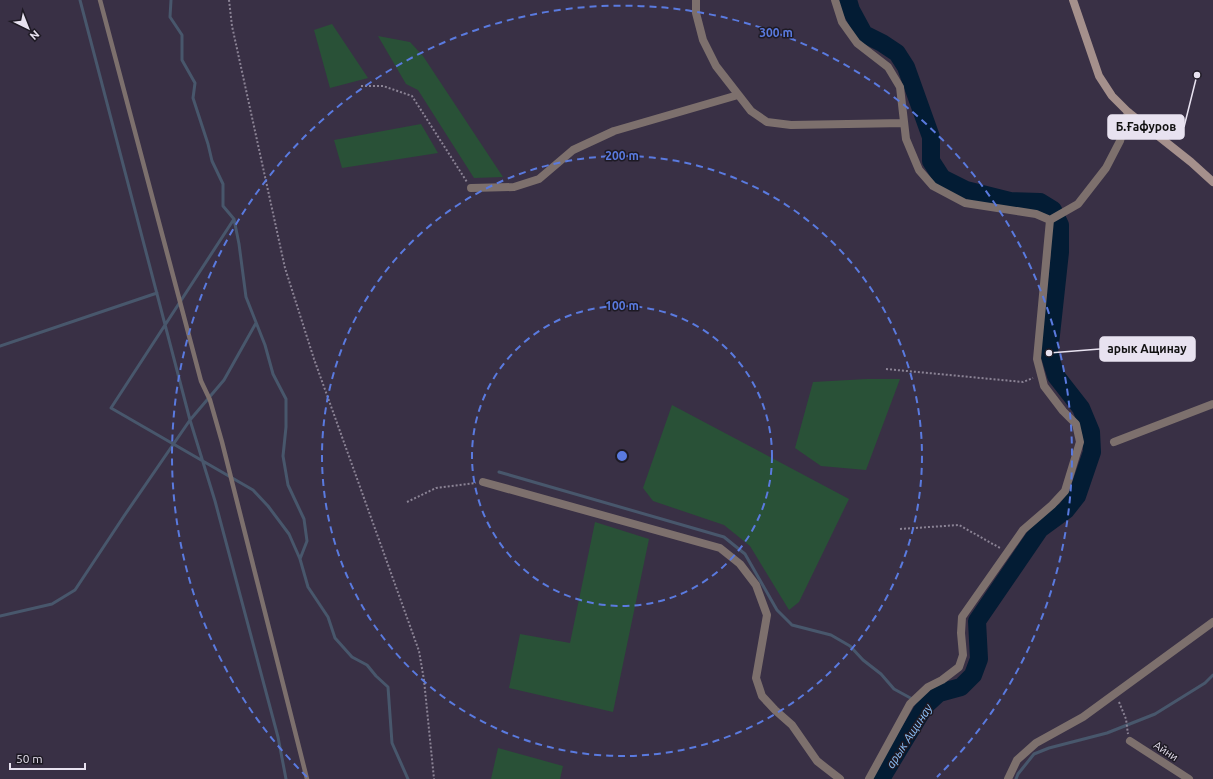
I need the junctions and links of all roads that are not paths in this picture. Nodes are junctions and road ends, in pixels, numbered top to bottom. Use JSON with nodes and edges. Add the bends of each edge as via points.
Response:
{"nodes":[{"id":1,"x":100,"y":0,"type":"edge"},
{"id":2,"x":696,"y":0,"type":"edge"},
{"id":3,"x":836,"y":0,"type":"edge"},
{"id":4,"x":1073,"y":0,"type":"edge"},
{"id":5,"x":738,"y":95,"type":"junction"},
{"id":6,"x":1128,"y":112,"type":"junction"},
{"id":7,"x":904,"y":123,"type":"junction"},
{"id":8,"x":1213,"y":182,"type":"edge"},
{"id":9,"x":471,"y":188,"type":"road end"},
{"id":10,"x":1050,"y":220,"type":"junction"},
{"id":11,"x":1213,"y":404,"type":"edge"},
{"id":12,"x":1114,"y":442,"type":"dead end"},
{"id":13,"x":483,"y":482,"type":"road end"},
{"id":14,"x":1213,"y":622,"type":"edge"},
{"id":15,"x":1130,"y":741,"type":"dead end"},
{"id":16,"x":307,"y":779,"type":"edge"},
{"id":17,"x":840,"y":779,"type":"edge"},
{"id":18,"x":869,"y":779,"type":"edge"},
{"id":19,"x":1008,"y":779,"type":"edge"},
{"id":20,"x":1189,"y":779,"type":"edge"}],
"edges":[{"from":1,"to":16,"type":"lane","via":[[201,381],[210,400],[222,442]]},
{"from":2,"to":5,"type":"street","via":[[702,40],[716,66]]},
{"from":3,"to":7,"type":"street","via":[[842,22],[857,43],[888,67],[900,87]]},
{"from":4,"to":6,"type":"main road","via":[[1099,76],[1112,96]]},
{"from":5,"to":7,"type":"street","via":[[751,111],[767,122],[791,125]]},
{"from":5,"to":9,"type":"street","via":[[614,131],[573,150],[539,178],[514,187]]},
{"from":6,"to":8,"type":"main road"},
{"from":6,"to":10,"type":"street","via":[[1120,141],[1106,168],[1078,204]]},
{"from":7,"to":10,"type":"street","via":[[906,139],[919,170],[933,186],[965,203],[1036,214]]},
{"from":10,"to":18,"type":"street","via":[[1037,360],[1044,386],[1062,411],[1076,424],[1080,442],[1065,491],[1024,530],[962,617],[963,656],[959,667],[928,687],[910,704]]},
{"from":11,"to":12,"type":"street"},
{"from":13,"to":17,"type":"street","via":[[720,548],[740,564],[756,585],[767,615],[756,678],[762,696],[792,725],[817,760]]},
{"from":14,"to":19,"type":"street","via":[[1082,717],[1036,743],[1017,760]]},
{"from":15,"to":20,"type":"street","name":"Айни"}]}
